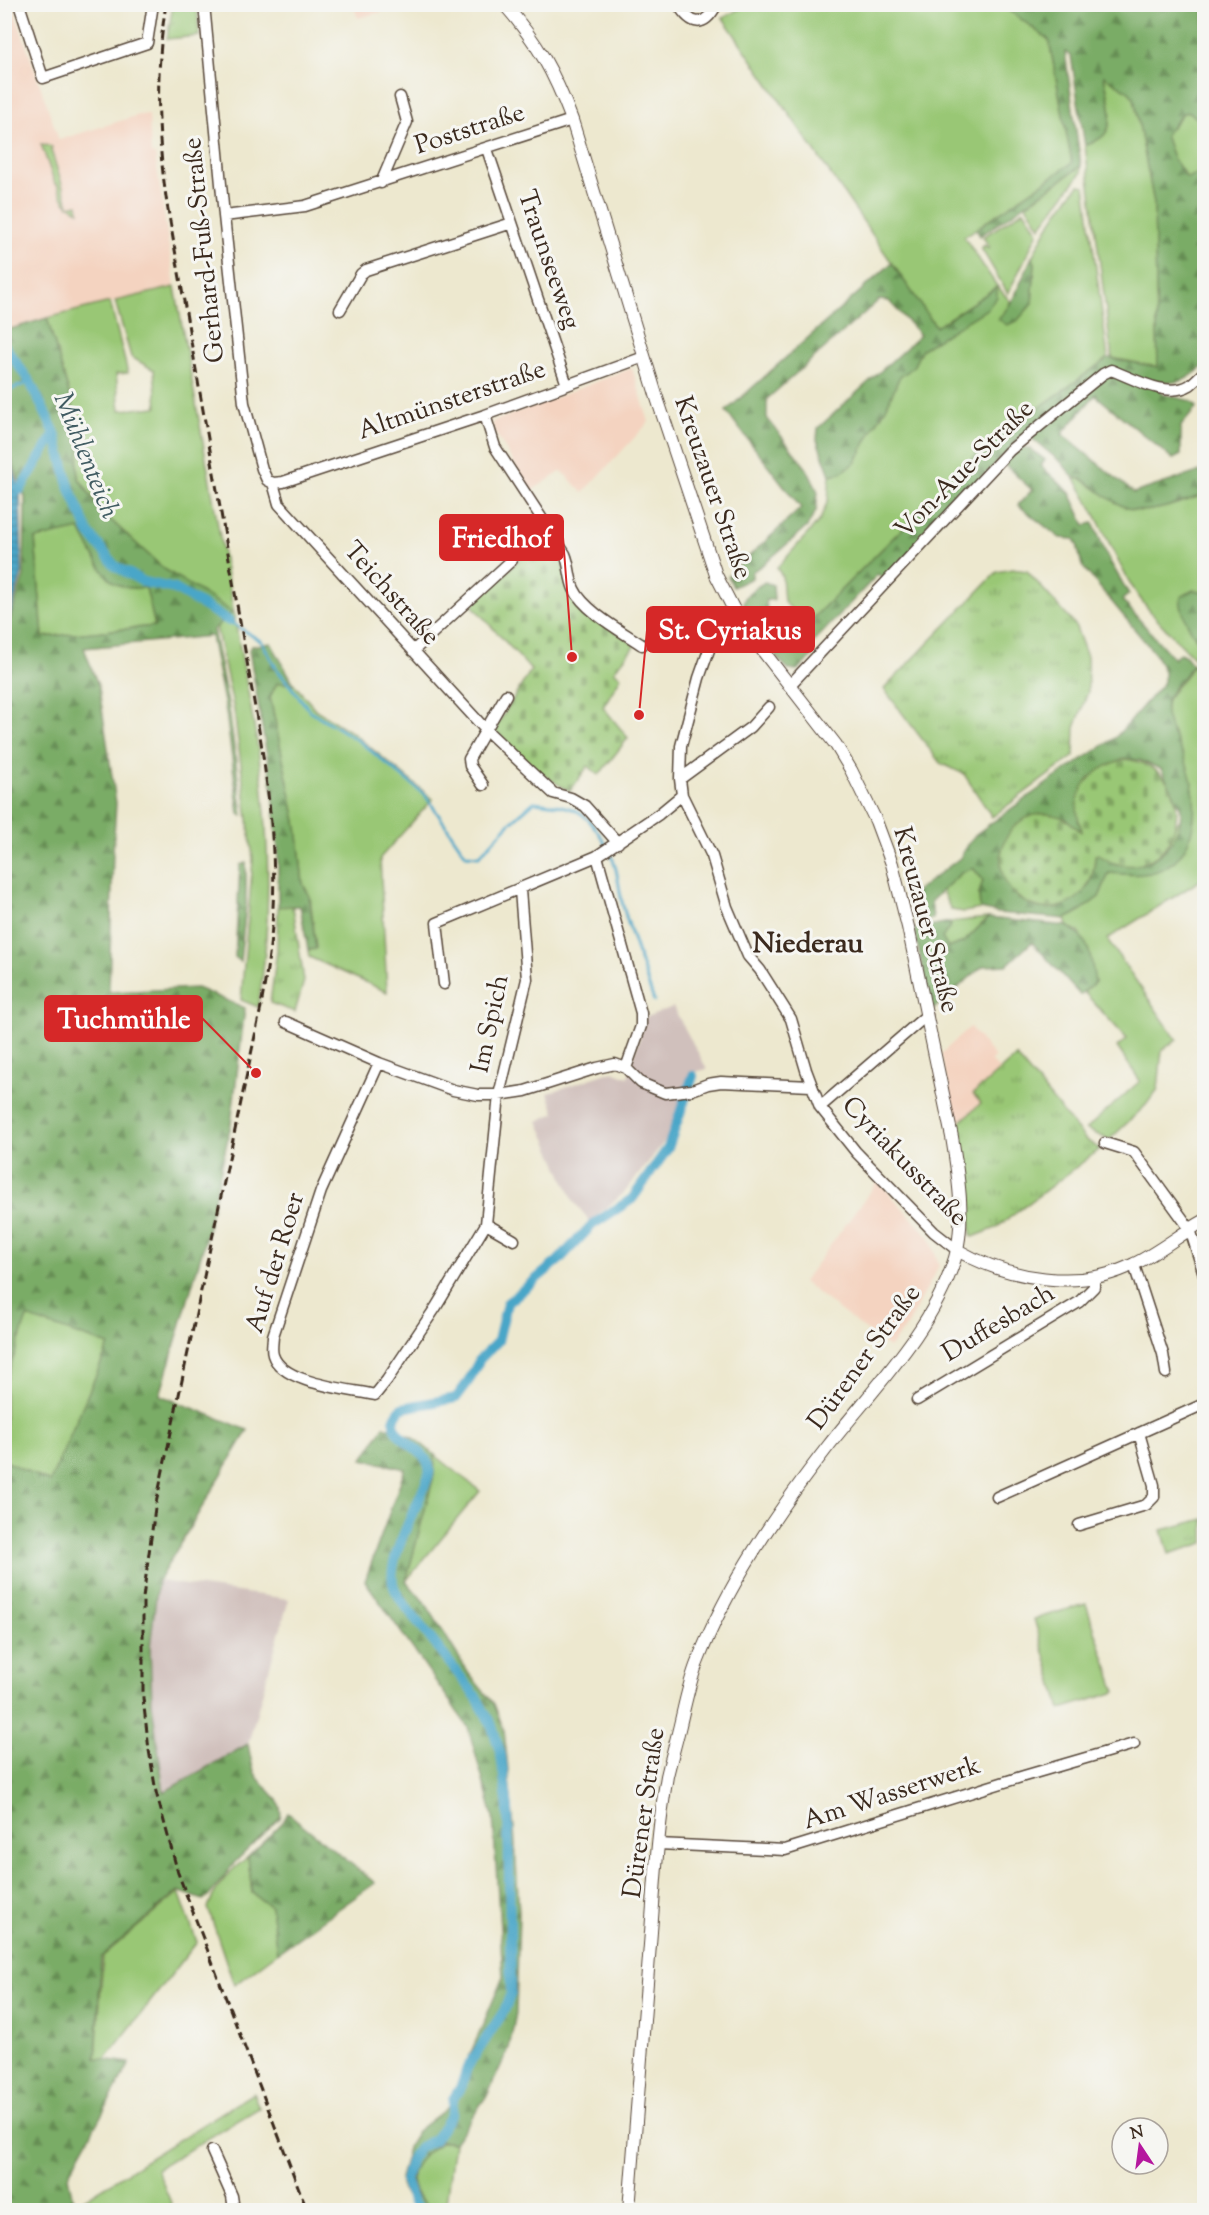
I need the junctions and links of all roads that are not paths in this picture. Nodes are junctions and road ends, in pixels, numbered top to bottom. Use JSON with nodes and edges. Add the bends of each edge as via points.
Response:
{"nodes":[{"id":1,"x":19,"y":4,"type":"edge"},
{"id":2,"x":153,"y":4,"type":"edge"},
{"id":3,"x":504,"y":4,"type":"edge"},
{"id":4,"x":678,"y":4,"type":"edge"},
{"id":5,"x":717,"y":4,"type":"edge"},
{"id":6,"x":205,"y":10,"type":"edge"},
{"id":7,"x":400,"y":97,"type":"dead end"},
{"id":8,"x":572,"y":120,"type":"junction"},
{"id":9,"x":487,"y":149,"type":"junction"},
{"id":10,"x":381,"y":183,"type":"junction"},
{"id":11,"x":224,"y":216,"type":"junction"},
{"id":12,"x":512,"y":223,"type":"junction"},
{"id":13,"x":340,"y":310,"type":"dead end"},
{"id":14,"x":644,"y":357,"type":"junction"},
{"id":15,"x":1204,"y":372,"type":"edge"},
{"id":16,"x":567,"y":385,"type":"junction"},
{"id":17,"x":485,"y":415,"type":"junction"},
{"id":18,"x":273,"y":483,"type":"junction"},
{"id":19,"x":512,"y":560,"type":"dead end"},
{"id":20,"x":733,"y":608,"type":"junction"},
{"id":21,"x":642,"y":645,"type":"dead end"},
{"id":22,"x":413,"y":651,"type":"junction"},
{"id":23,"x":789,"y":687,"type":"junction"},
{"id":24,"x":506,"y":695,"type":"dead end"},
{"id":25,"x":770,"y":707,"type":"dead end"},
{"id":26,"x":486,"y":730,"type":"junction"},
{"id":27,"x":680,"y":779,"type":"junction"},
{"id":28,"x":483,"y":785,"type":"dead end"},
{"id":29,"x":682,"y":795,"type":"junction"},
{"id":30,"x":608,"y":849,"type":"junction"},
{"id":31,"x":520,"y":890,"type":"junction"},
{"id":32,"x":444,"y":984,"type":"dead end"},
{"id":33,"x":927,"y":1015,"type":"junction"},
{"id":34,"x":286,"y":1022,"type":"dead end"},
{"id":35,"x":379,"y":1064,"type":"junction"},
{"id":36,"x":626,"y":1068,"type":"junction"},
{"id":37,"x":811,"y":1086,"type":"junction"},
{"id":38,"x":500,"y":1095,"type":"junction"},
{"id":39,"x":820,"y":1107,"type":"junction"},
{"id":40,"x":1105,"y":1143,"type":"dead end"},
{"id":41,"x":1204,"y":1221,"type":"edge"},
{"id":42,"x":486,"y":1224,"type":"junction"},
{"id":43,"x":1190,"y":1229,"type":"junction"},
{"id":44,"x":514,"y":1240,"type":"dead end"},
{"id":45,"x":957,"y":1250,"type":"junction"},
{"id":46,"x":1134,"y":1264,"type":"junction"},
{"id":47,"x":1204,"y":1274,"type":"edge"},
{"id":48,"x":1094,"y":1278,"type":"junction"},
{"id":49,"x":1166,"y":1373,"type":"dead end"},
{"id":50,"x":917,"y":1400,"type":"dead end"},
{"id":51,"x":1204,"y":1404,"type":"edge"},
{"id":52,"x":1139,"y":1433,"type":"junction"},
{"id":53,"x":997,"y":1497,"type":"dead end"},
{"id":54,"x":1079,"y":1525,"type":"dead end"},
{"id":55,"x":1134,"y":1744,"type":"dead end"},
{"id":56,"x":658,"y":1844,"type":"junction"},
{"id":57,"x":212,"y":2151,"type":"dead end"},
{"id":58,"x":234,"y":2211,"type":"edge"},
{"id":59,"x":629,"y":2211,"type":"edge"}],
"edges":[{"from":1,"to":2,"type":"street","via":[[43,78],[147,44]]},
{"from":3,"to":8,"type":"main road","name":"Kreuzauer Straße","via":[[539,47]]},
{"from":4,"to":5,"type":"street","via":[[690,20],[698,22],[708,17]]},
{"from":6,"to":11,"type":"street","name":"Gerhard-Fuß-Straße"},
{"from":7,"to":10,"type":"street","name":"Poststraße","via":[[407,122]]},
{"from":8,"to":9,"type":"street","name":"Poststraße"},
{"from":8,"to":14,"type":"main road","name":"Kreuzauer Straße"},
{"from":9,"to":10,"type":"street","name":"Poststraße"},
{"from":9,"to":12,"type":"street","name":"Traunseeweg"},
{"from":10,"to":11,"type":"street","name":"Poststraße","via":[[305,206]]},
{"from":11,"to":18,"type":"street","name":"Gerhard-Fuß-Straße","via":[[244,403],[262,469]]},
{"from":12,"to":13,"type":"street","via":[[366,270]]},
{"from":12,"to":16,"type":"street","name":"Traunseeweg"},
{"from":14,"to":16,"type":"street","name":"Altmünsterstraße"},
{"from":14,"to":20,"type":"main road","name":"Kreuzauer Straße","via":[[707,551]]},
{"from":15,"to":23,"type":"street","name":"Von-Aue-Straße","via":[[1191,384],[1170,390],[1111,370],[1103,374],[1009,451]]},
{"from":16,"to":17,"type":"street","name":"Altmünsterstraße"},
{"from":17,"to":18,"type":"street","name":"Altmünsterstraße"},
{"from":17,"to":21,"type":"street","via":[[495,447],[565,554],[578,597]]},
{"from":18,"to":22,"type":"street","name":"Teichstraße","via":[[279,504]]},
{"from":19,"to":22,"type":"street"},
{"from":20,"to":23,"type":"main road","name":"Kreuzauer Straße"},
{"from":20,"to":27,"type":"street","name":"Cyriakusstraße","via":[[716,630],[699,678],[681,746]]},
{"from":22,"to":26,"type":"street","name":"Teichstraße"},
{"from":23,"to":33,"type":"main road","name":"Kreuzauer Straße","via":[[836,745],[876,821],[892,864]]},
{"from":24,"to":26,"type":"street"},
{"from":25,"to":27,"type":"street","via":[[751,727]]},
{"from":26,"to":28,"type":"street","via":[[469,759]]},
{"from":26,"to":30,"type":"street","name":"Teichstraße","via":[[553,793],[585,806]]},
{"from":27,"to":29,"type":"street","name":"Cyriakusstraße"},
{"from":29,"to":30,"type":"street"},
{"from":29,"to":37,"type":"street","name":"Cyriakusstraße","via":[[712,856],[726,906],[748,956],[791,1019]]},
{"from":30,"to":31,"type":"street"},
{"from":30,"to":36,"type":"street","name":"Teichstraße","via":[[641,1013]]},
{"from":31,"to":32,"type":"street","via":[[437,923]]},
{"from":31,"to":38,"type":"street","name":"Im Spich","via":[[527,979]]},
{"from":33,"to":39,"type":"street"},
{"from":33,"to":45,"type":"main road","name":"Kreuzauer Straße","via":[[957,1170]]},
{"from":34,"to":35,"type":"street"},
{"from":35,"to":38,"type":"street","via":[[453,1090]]},
{"from":35,"to":42,"type":"street","name":"Auf der Roer","via":[[321,1191],[273,1336],[273,1354],[281,1368],[296,1377],[375,1395],[436,1307]]},
{"from":36,"to":37,"type":"street","via":[[640,1083],[665,1093],[721,1082]]},
{"from":36,"to":38,"type":"street","via":[[597,1068]]},
{"from":37,"to":39,"type":"street","name":"Cyriakusstraße"},
{"from":38,"to":42,"type":"street","name":"Im Spich"},
{"from":39,"to":45,"type":"street","name":"Cyriakusstraße","via":[[856,1152],[934,1232]]},
{"from":40,"to":43,"type":"street","via":[[1134,1152]]},
{"from":41,"to":43,"type":"main road"},
{"from":42,"to":44,"type":"street"},
{"from":43,"to":46,"type":"main road"},
{"from":43,"to":47,"type":"street"},
{"from":45,"to":48,"type":"main road","via":[[976,1260],[1040,1277]]},
{"from":45,"to":56,"type":"main road","name":"Dürener Straße","via":[[948,1279],[926,1319],[780,1509],[737,1576],[690,1685],[667,1776]]},
{"from":46,"to":48,"type":"main road"},
{"from":46,"to":49,"type":"street"},
{"from":48,"to":50,"type":"street","name":"Duffesbach","via":[[1094,1287],[1079,1302]]},
{"from":51,"to":52,"type":"street"},
{"from":52,"to":53,"type":"street"},
{"from":52,"to":54,"type":"street","via":[[1154,1497],[1146,1505]]},
{"from":55,"to":56,"type":"street","name":"Am Wasserwerk","via":[[785,1850]]},
{"from":56,"to":59,"type":"main road","name":"Dürener Straße"},
{"from":57,"to":58,"type":"street","via":[[232,2196]]}]}
